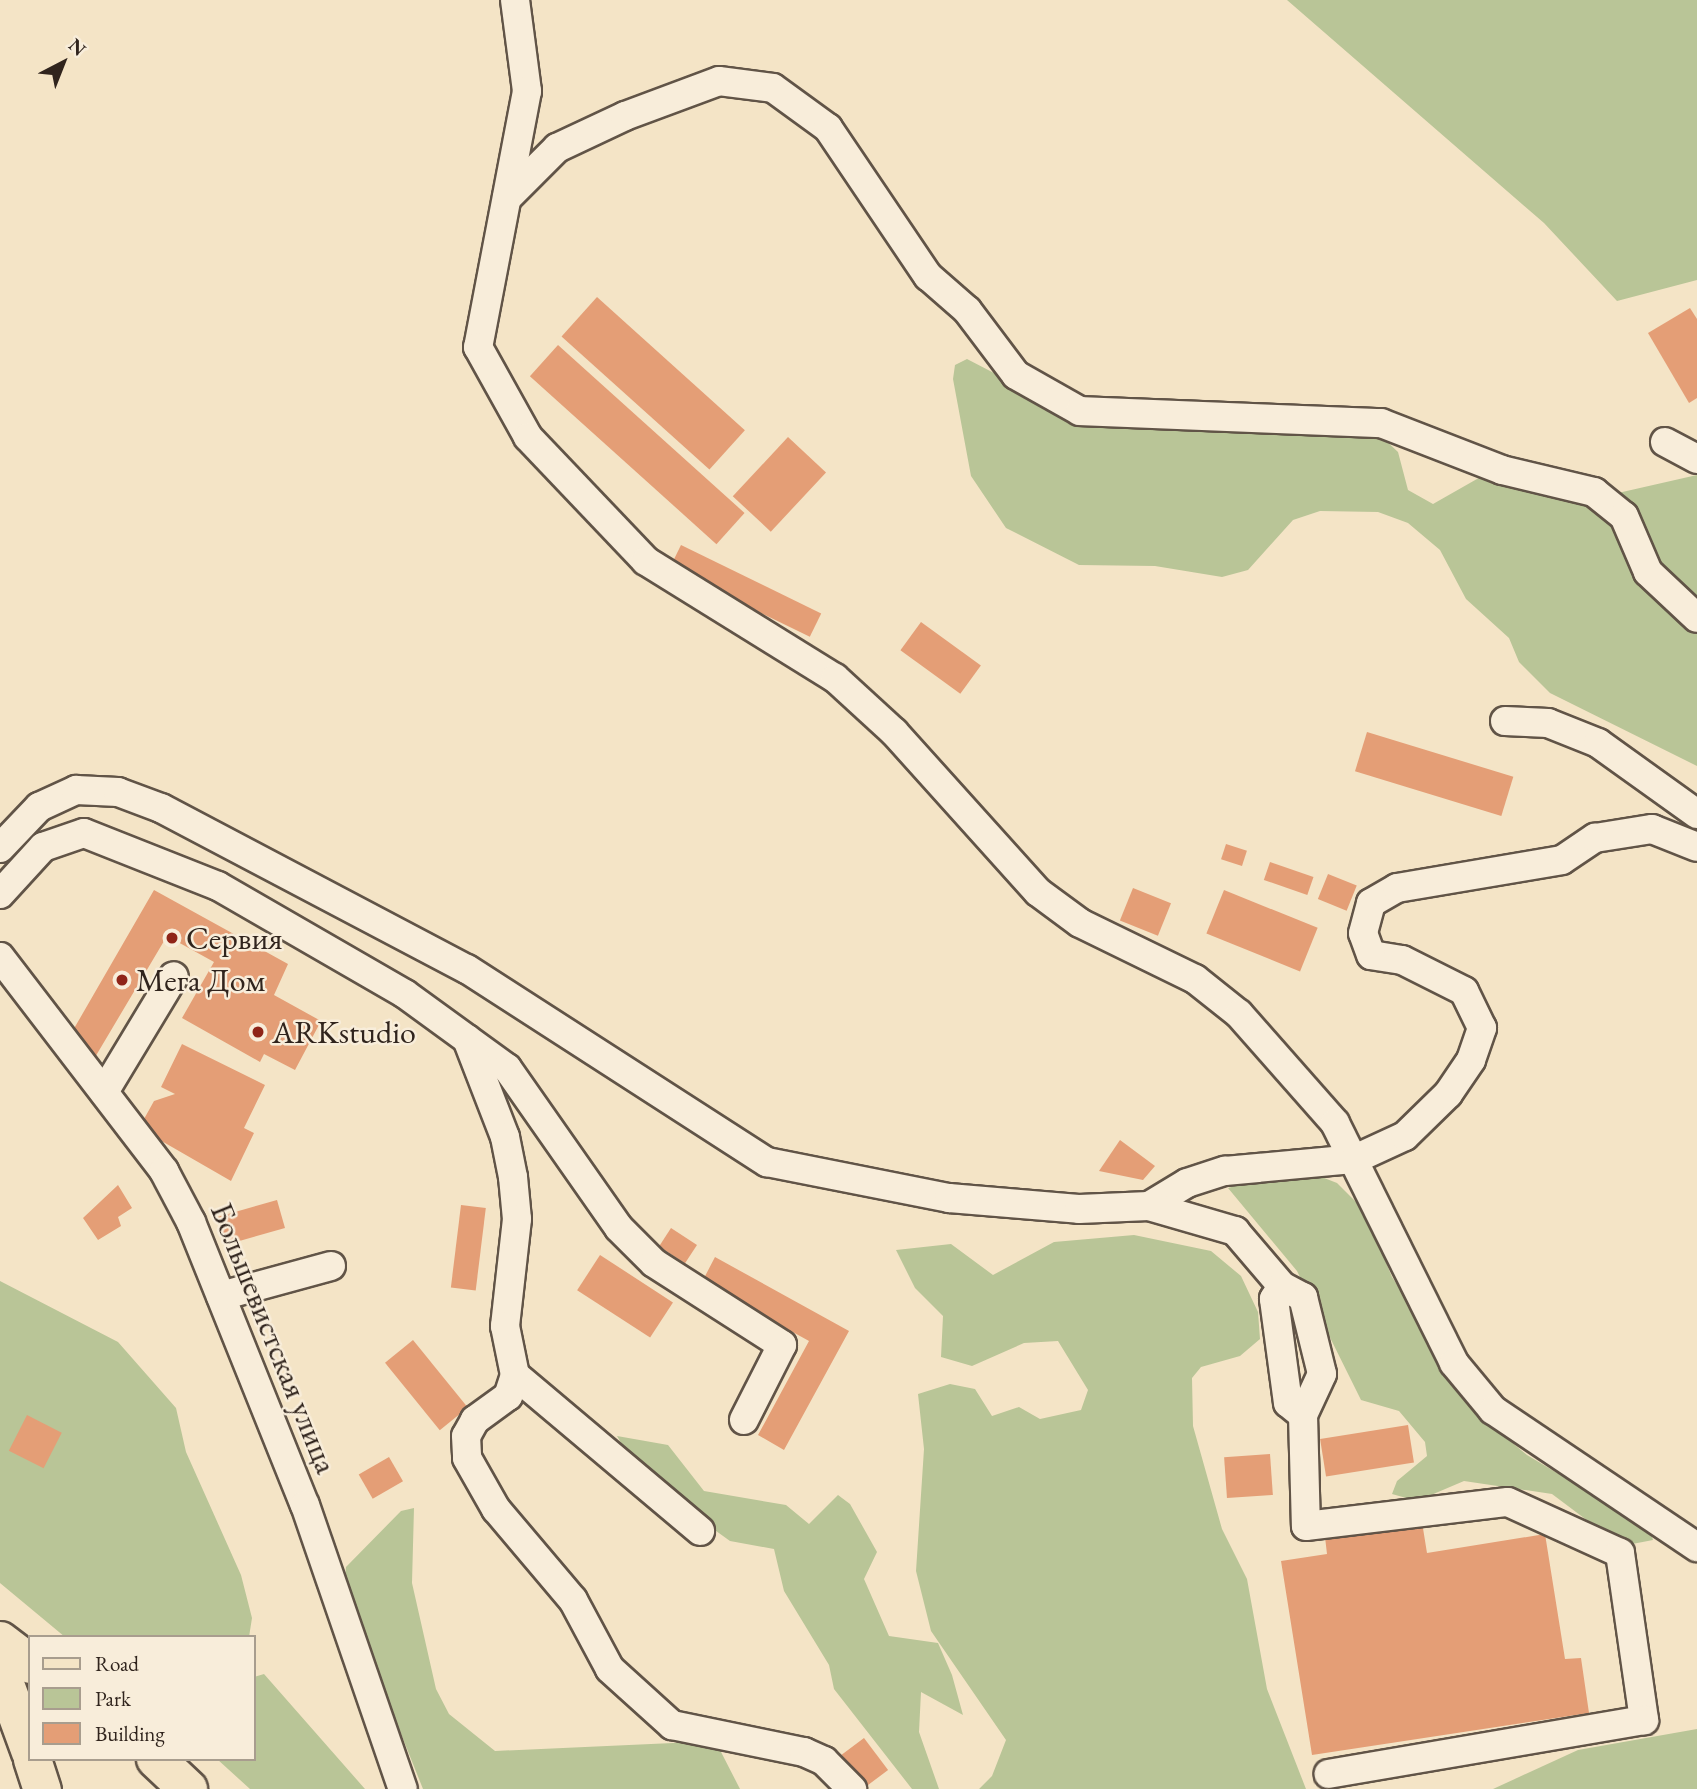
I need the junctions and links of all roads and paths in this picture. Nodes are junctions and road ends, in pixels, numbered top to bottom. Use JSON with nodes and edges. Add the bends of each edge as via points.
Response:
{"nodes":[{"id":1,"x":515,"y":0,"type":"edge"},
{"id":2,"x":507,"y":198,"type":"junction"},
{"id":3,"x":1665,"y":442,"type":"dead end"},
{"id":4,"x":1697,"y":459,"type":"edge"},
{"id":5,"x":1697,"y":618,"type":"edge"},
{"id":6,"x":1504,"y":721,"type":"dead end"},
{"id":7,"x":1697,"y":814,"type":"edge"},
{"id":8,"x":1697,"y":847,"type":"edge"},
{"id":9,"x":0,"y":848,"type":"edge"},
{"id":10,"x":0,"y":894,"type":"edge"},
{"id":11,"x":0,"y":957,"type":"edge"},
{"id":12,"x":174,"y":976,"type":"dead end"},
{"id":13,"x":467,"y":1039,"type":"junction"},
{"id":14,"x":104,"y":1092,"type":"junction"},
{"id":15,"x":1355,"y":1159,"type":"junction"},
{"id":16,"x":1149,"y":1206,"type":"junction"},
{"id":17,"x":331,"y":1266,"type":"dead end"},
{"id":18,"x":1282,"y":1286,"type":"junction"},
{"id":19,"x":221,"y":1296,"type":"junction"},
{"id":20,"x":515,"y":1375,"type":"junction"},
{"id":21,"x":1303,"y":1415,"type":"junction"},
{"id":22,"x":744,"y":1420,"type":"dead end"},
{"id":23,"x":700,"y":1531,"type":"dead end"},
{"id":24,"x":1697,"y":1547,"type":"edge"},
{"id":25,"x":0,"y":1627,"type":"edge"},
{"id":26,"x":0,"y":1641,"type":"edge"},
{"id":27,"x":28,"y":1648,"type":"edge"},
{"id":28,"x":28,"y":1662,"type":"edge"},
{"id":29,"x":0,"y":1670,"type":"edge"},
{"id":30,"x":28,"y":1747,"type":"edge"},
{"id":31,"x":140,"y":1761,"type":"edge"},
{"id":32,"x":158,"y":1761,"type":"edge"},
{"id":33,"x":1329,"y":1774,"type":"dead end"},
{"id":34,"x":169,"y":1789,"type":"edge"},
{"id":35,"x":188,"y":1789,"type":"edge"},
{"id":36,"x":403,"y":1789,"type":"edge"},
{"id":37,"x":852,"y":1789,"type":"edge"}],
"edges":[{"from":1,"to":2,"type":"street","via":[[527,91]]},
{"from":2,"to":5,"type":"street","via":[[557,148],[625,116],[719,81],[773,88],[828,128],[928,276],[967,310],[1016,375],[1080,411],[1381,423],[1502,470],[1594,492],[1623,516],[1648,572]]},
{"from":2,"to":15,"type":"street","via":[[478,347],[528,437],[646,561],[835,678],[894,732],[1038,892],[1080,923],[1195,979],[1239,1014],[1302,1082]]},
{"from":3,"to":4,"type":"street"},
{"from":6,"to":7,"type":"street","via":[[1548,723],[1598,743]]},
{"from":8,"to":15,"type":"street","via":[[1652,829],[1595,838],[1562,860],[1397,888],[1371,903],[1363,933],[1371,955],[1402,960],[1464,991],[1482,1028],[1471,1060],[1448,1094],[1405,1136]]},
{"from":9,"to":16,"type":"street","via":[[38,807],[76,790],[118,792],[161,808],[467,969],[767,1162],[949,1198],[1079,1209]]},
{"from":10,"to":13,"type":"street","via":[[43,847],[66,836],[84,833],[135,848],[218,886],[405,994]]},
{"from":11,"to":14,"type":"street","name":"Большевистская улица"},
{"from":12,"to":14,"type":"street"},
{"from":13,"to":20,"type":"street","via":[[505,1137],[513,1177],[517,1219],[505,1326]]},
{"from":13,"to":22,"type":"street","via":[[508,1068],[619,1228],[654,1263],[782,1345]]},
{"from":14,"to":19,"type":"street","name":"Большевистская улица","via":[[164,1171]]},
{"from":15,"to":16,"type":"street","via":[[1225,1171],[1187,1183]]},
{"from":15,"to":24,"type":"street","via":[[1454,1363],[1493,1410]]},
{"from":16,"to":18,"type":"street","via":[[1235,1231]]},
{"from":17,"to":19,"type":"street"},
{"from":18,"to":21,"type":"street","via":[[1274,1299],[1288,1403]]},
{"from":18,"to":21,"type":"street","via":[[1303,1297],[1322,1374]]},
{"from":19,"to":36,"type":"street","name":"Большевистская улица","via":[[305,1505]]},
{"from":20,"to":23,"type":"street"},
{"from":20,"to":37,"type":"street","via":[[508,1396],[475,1420],[466,1436],[467,1458],[496,1509],[573,1600],[610,1669],[672,1725],[804,1752],[824,1761]]},
{"from":21,"to":33,"type":"street","via":[[1306,1526],[1508,1502],[1620,1553],[1644,1720]]},
{"from":25,"to":27,"type":"highway"},
{"from":26,"to":28,"type":"highway"},
{"from":29,"to":30,"type":"main road"},
{"from":31,"to":34,"type":"highway"},
{"from":32,"to":35,"type":"highway"}]}
